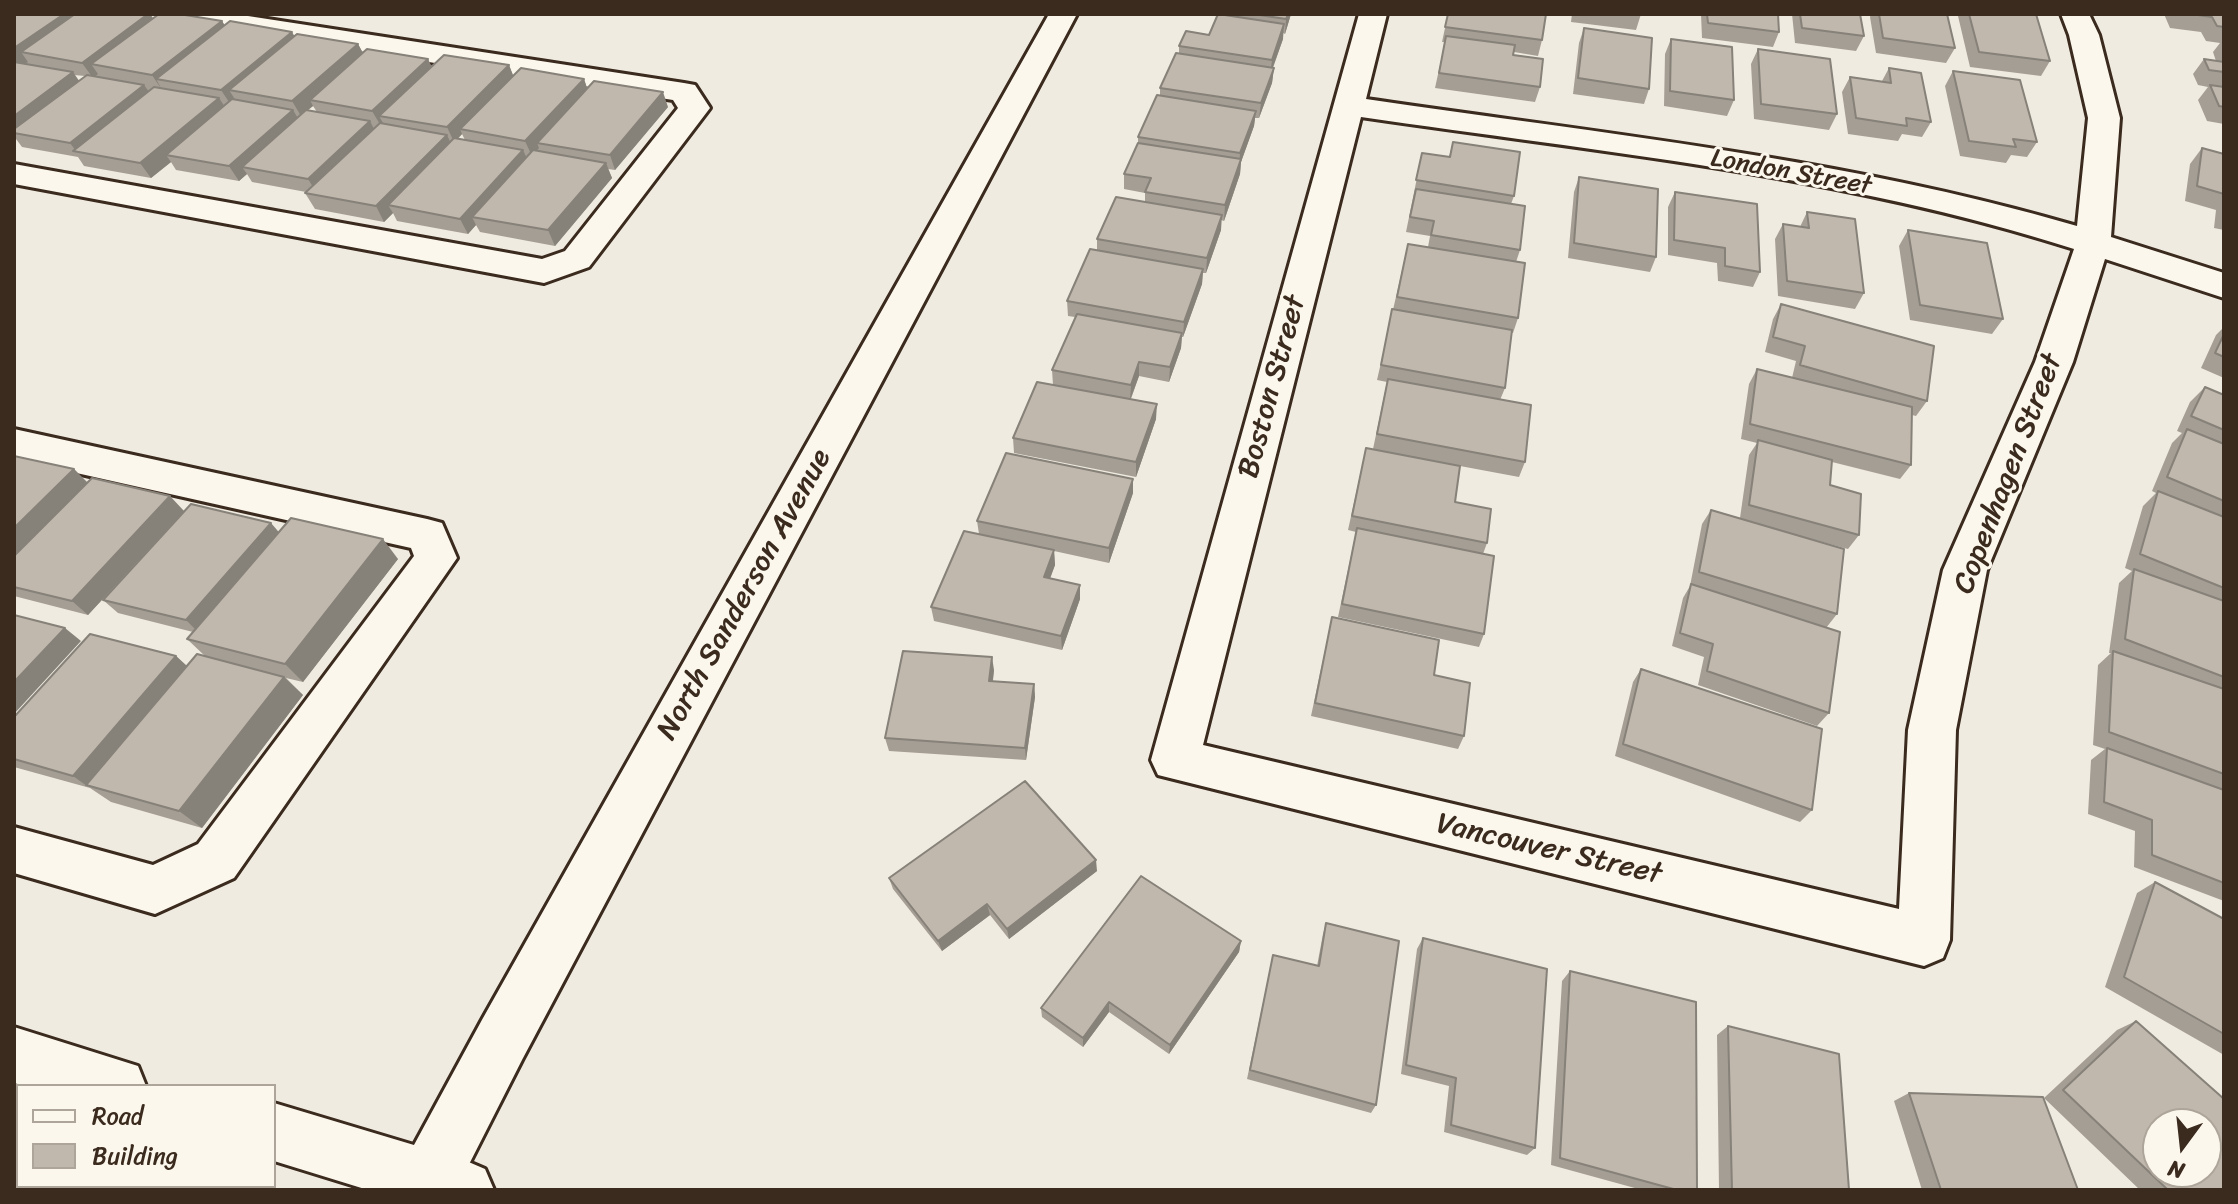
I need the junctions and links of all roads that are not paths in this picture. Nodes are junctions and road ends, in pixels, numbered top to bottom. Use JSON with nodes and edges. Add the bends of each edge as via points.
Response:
{"nodes":[{"id":1,"x":178,"y":14,"type":"edge"},
{"id":2,"x":1063,"y":14,"type":"edge"},
{"id":3,"x":1373,"y":14,"type":"edge"},
{"id":4,"x":2075,"y":14,"type":"edge"},
{"id":5,"x":1348,"y":106,"type":"junction"},
{"id":6,"x":14,"y":174,"type":"edge"},
{"id":7,"x":2093,"y":243,"type":"junction"},
{"id":8,"x":2224,"y":286,"type":"edge"},
{"id":9,"x":14,"y":444,"type":"edge"},
{"id":10,"x":1175,"y":760,"type":"joint"},
{"id":11,"x":14,"y":850,"type":"edge"},
{"id":12,"x":1924,"y":940,"type":"joint"},
{"id":13,"x":14,"y":1055,"type":"edge"},
{"id":14,"x":111,"y":1084,"type":"edge"},
{"id":15,"x":276,"y":1133,"type":"edge"},
{"id":16,"x":434,"y":1187,"type":"edge"}],
"edges":[{"from":1,"to":6,"type":"main road","via":[[684,92],[694,108],[577,259],[544,271]]},
{"from":2,"to":16,"type":"main road","name":"North Sanderson Avenue"},
{"from":3,"to":5,"type":"main road","name":"Boston Street"},
{"from":4,"to":7,"type":"main road","name":"Copenhagen Street","via":[[2104,118]]},
{"from":5,"to":7,"type":"main road","name":"London Street","via":[[1913,194]]},
{"from":5,"to":10,"type":"main road","name":"Boston Street"},
{"from":7,"to":8,"type":"main road","name":"London Street"},
{"from":7,"to":12,"type":"main road","name":"Copenhagen Street","via":[[2054,362],[1965,570],[1932,730]]},
{"from":9,"to":11,"type":"main road","via":[[427,535],[436,558],[216,861],[155,890]]},
{"from":10,"to":12,"type":"main road","name":"Vancouver Street"},
{"from":13,"to":14,"type":"main road"},
{"from":15,"to":16,"type":"main road"}]}
